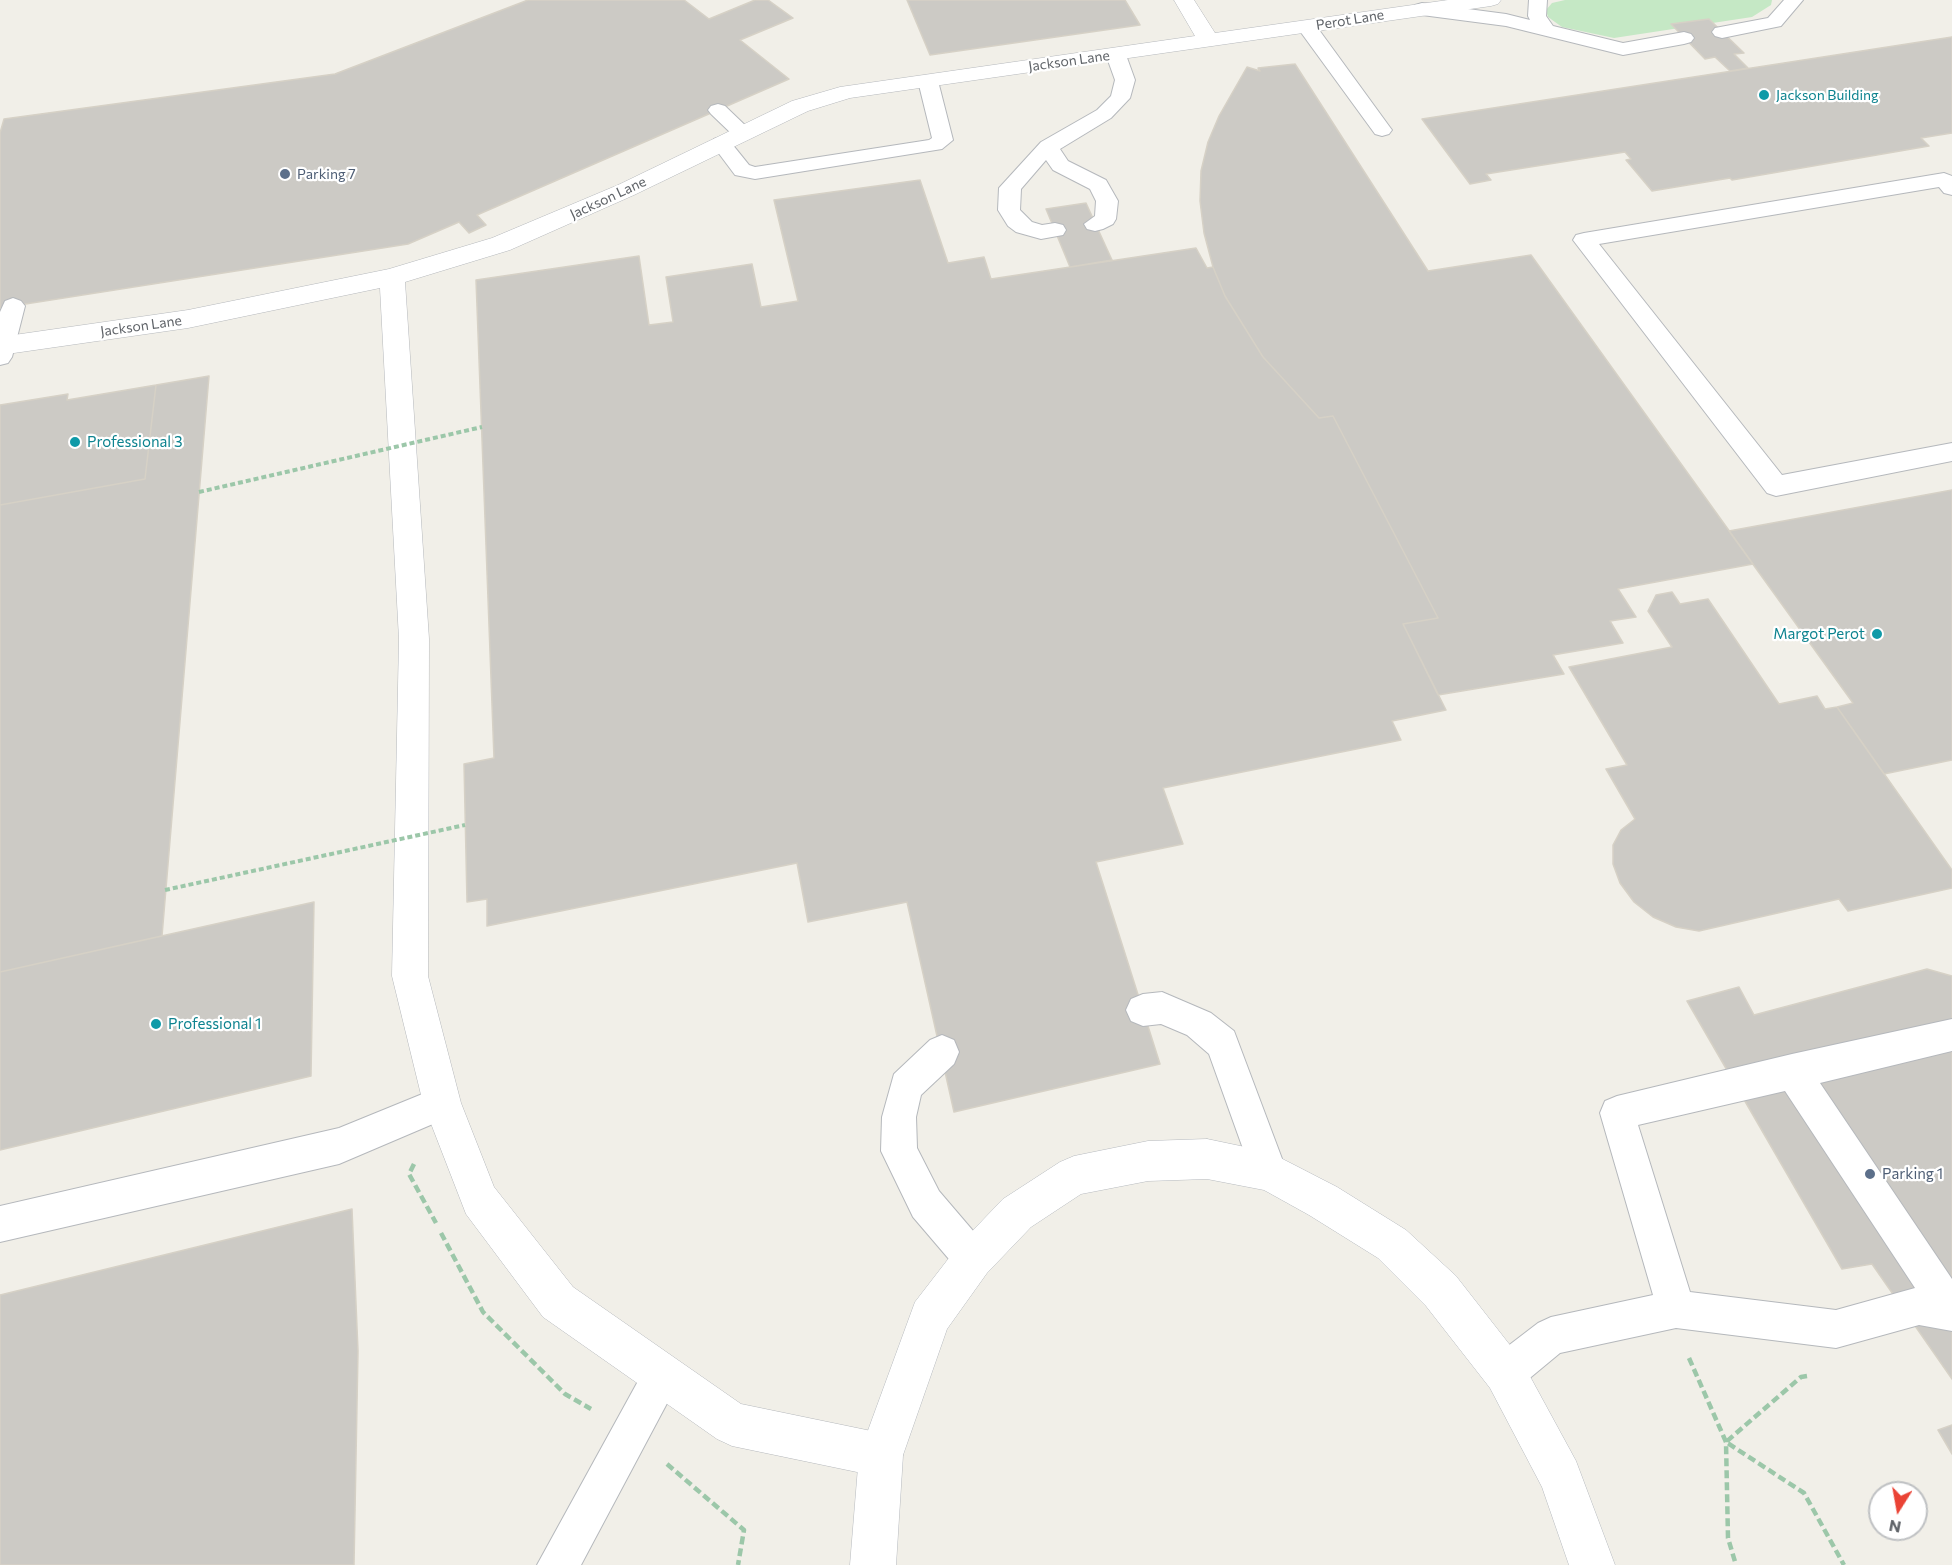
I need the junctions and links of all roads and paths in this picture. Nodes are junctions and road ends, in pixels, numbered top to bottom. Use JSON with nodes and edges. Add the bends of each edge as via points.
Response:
{"nodes":[{"id":1,"x":1184,"y":0,"type":"edge"},
{"id":2,"x":1491,"y":0,"type":"edge"},
{"id":3,"x":1538,"y":0,"type":"edge"},
{"id":4,"x":1794,"y":0,"type":"edge"},
{"id":5,"x":1422,"y":9,"type":"junction"},
{"id":6,"x":1307,"y":27,"type":"junction"},
{"id":7,"x":1545,"y":29,"type":"junction"},
{"id":8,"x":1722,"y":32,"type":"dead end"},
{"id":9,"x":1684,"y":38,"type":"dead end"},
{"id":10,"x":1209,"y":41,"type":"junction"},
{"id":11,"x":1116,"y":55,"type":"junction"},
{"id":12,"x":928,"y":81,"type":"junction"},
{"id":13,"x":718,"y":110,"type":"dead end"},
{"id":14,"x":1382,"y":130,"type":"dead end"},
{"id":15,"x":742,"y":133,"type":"junction"},
{"id":16,"x":721,"y":143,"type":"junction"},
{"id":17,"x":1041,"y":153,"type":"junction"},
{"id":18,"x":1949,"y":182,"type":"edge"},
{"id":19,"x":1095,"y":224,"type":"dead end"},
{"id":20,"x":1055,"y":230,"type":"dead end"},
{"id":21,"x":392,"y":277,"type":"junction"},
{"id":22,"x":13,"y":306,"type":"dead end"},
{"id":23,"x":1,"y":350,"type":"edge"},
{"id":24,"x":482,"y":427,"type":"dead end"},
{"id":25,"x":1952,"y":452,"type":"edge"},
{"id":26,"x":199,"y":492,"type":"dead end"},
{"id":27,"x":465,"y":825,"type":"dead end"},
{"id":28,"x":165,"y":890,"type":"dead end"},
{"id":29,"x":1143,"y":1010,"type":"dead end"},
{"id":30,"x":1952,"y":1035,"type":"edge"},
{"id":31,"x":942,"y":1052,"type":"dead end"},
{"id":32,"x":1792,"y":1071,"type":"junction"},
{"id":33,"x":442,"y":1103,"type":"junction"},
{"id":34,"x":1269,"y":1172,"type":"junction"},
{"id":35,"x":0,"y":1224,"type":"edge"},
{"id":36,"x":973,"y":1259,"type":"junction"},
{"id":37,"x":1676,"y":1309,"type":"junction"},
{"id":38,"x":1952,"y":1312,"type":"edge"},
{"id":39,"x":1505,"y":1373,"type":"junction"},
{"id":40,"x":1812,"y":1375,"type":"dead end"},
{"id":41,"x":662,"y":1377,"type":"junction"},
{"id":42,"x":1726,"y":1442,"type":"junction"},
{"id":43,"x":881,"y":1455,"type":"junction"},
{"id":44,"x":558,"y":1565,"type":"edge"},
{"id":45,"x":873,"y":1565,"type":"edge"},
{"id":46,"x":1592,"y":1565,"type":"edge"},
{"id":47,"x":1736,"y":1565,"type":"edge"},
{"id":48,"x":1844,"y":1565,"type":"edge"}],
"edges":[{"from":1,"to":10,"type":"street"},
{"from":2,"to":5,"type":"street","name":"Perot Lane"},
{"from":3,"to":7,"type":"lane","via":[[1537,16]]},
{"from":4,"to":8,"type":"lane","via":[[1774,22]]},
{"from":5,"to":6,"type":"street","name":"Perot Lane"},
{"from":5,"to":7,"type":"lane"},
{"from":6,"to":10,"type":"street","name":"Perot Lane"},
{"from":6,"to":14,"type":"lane"},
{"from":7,"to":9,"type":"lane","via":[[1623,49]]},
{"from":10,"to":11,"type":"street","name":"Jackson Lane"},
{"from":11,"to":12,"type":"street","name":"Jackson Lane"},
{"from":11,"to":17,"type":"lane","via":[[1125,80],[1120,98],[1104,114]]},
{"from":12,"to":15,"type":"street","name":"Jackson Lane","via":[[823,98]]},
{"from":12,"to":16,"type":"lane","via":[[943,140],[935,145],[755,173],[742,170]]},
{"from":13,"to":15,"type":"lane"},
{"from":15,"to":16,"type":"street","name":"Jackson Lane"},
{"from":16,"to":21,"type":"street","name":"Jackson Lane","via":[[572,215],[501,244]]},
{"from":17,"to":19,"type":"lane","via":[[1098,185],[1107,201],[1105,219]]},
{"from":17,"to":20,"type":"lane","via":[[1010,188],[1009,210],[1024,228]]},
{"from":18,"to":25,"type":"lane","via":[[1584,240],[1776,486]]},
{"from":21,"to":23,"type":"street","name":"Jackson Lane","via":[[188,319]]},
{"from":21,"to":33,"type":"street","via":[[414,639],[410,976]]},
{"from":22,"to":23,"type":"lane"},
{"from":24,"to":26,"type":"path","bridge":true},
{"from":27,"to":28,"type":"path","bridge":true},
{"from":29,"to":34,"type":"lane","via":[[1162,1008],[1199,1024],[1222,1043]]},
{"from":30,"to":32,"type":"lane"},
{"from":31,"to":36,"type":"lane","via":[[906,1086],[899,1117],[899,1151],[926,1204]]},
{"from":32,"to":37,"type":"lane","via":[[1617,1113]]},
{"from":32,"to":38,"type":"lane"},
{"from":33,"to":35,"type":"lane","via":[[339,1146]]},
{"from":33,"to":41,"type":"street","via":[[480,1200],[558,1302]]},
{"from":34,"to":36,"type":"street","via":[[1207,1159],[1148,1161],[1074,1176],[1017,1213]]},
{"from":34,"to":39,"type":"street","via":[[1392,1244],[1442,1291]]},
{"from":36,"to":43,"type":"street","via":[[930,1317]]},
{"from":37,"to":38,"type":"lane","via":[[1836,1329],[1919,1306]]},
{"from":37,"to":39,"type":"lane","via":[[1551,1336]]},
{"from":37,"to":42,"type":"path","via":[[1685,1350]]},
{"from":39,"to":46,"type":"street","via":[[1560,1478]]},
{"from":40,"to":42,"type":"path","via":[[1801,1377]]},
{"from":41,"to":43,"type":"street","via":[[732,1424]]},
{"from":41,"to":44,"type":"lane"},
{"from":42,"to":47,"type":"path","via":[[1728,1538]]},
{"from":42,"to":48,"type":"path","via":[[1804,1493]]},
{"from":43,"to":45,"type":"street"}]}
